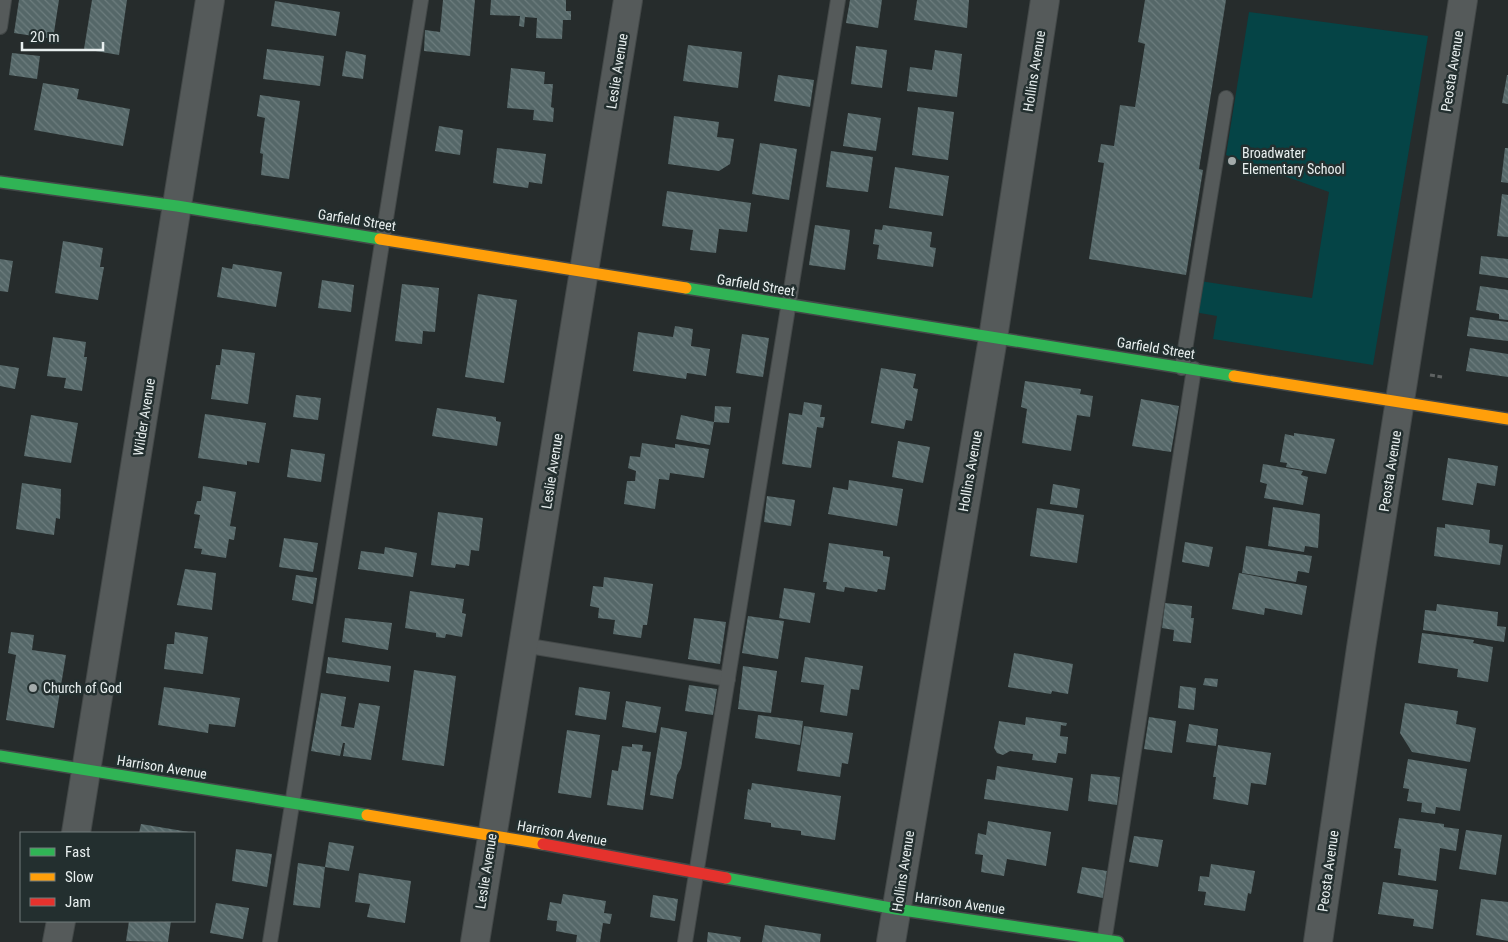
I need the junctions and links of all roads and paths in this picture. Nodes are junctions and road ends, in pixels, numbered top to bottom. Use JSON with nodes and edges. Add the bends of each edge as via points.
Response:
{"nodes":[{"id":1,"x":4,"y":0,"type":"edge"},
{"id":2,"x":210,"y":0,"type":"edge"},
{"id":3,"x":420,"y":0,"type":"edge"},
{"id":4,"x":628,"y":0,"type":"edge"},
{"id":5,"x":838,"y":0,"type":"edge"},
{"id":6,"x":1045,"y":0,"type":"edge"},
{"id":7,"x":1463,"y":0,"type":"edge"},
{"id":8,"x":0,"y":27,"type":"edge"},
{"id":9,"x":1226,"y":98,"type":"dead end"},
{"id":10,"x":0,"y":182,"type":"edge"},
{"id":11,"x":177,"y":206,"type":"junction"},
{"id":12,"x":382,"y":240,"type":"junction"},
{"id":13,"x":584,"y":273,"type":"junction"},
{"id":14,"x":788,"y":305,"type":"junction"},
{"id":15,"x":993,"y":338,"type":"junction"},
{"id":16,"x":1188,"y":368,"type":"junction"},
{"id":17,"x":1429,"y":375,"type":"dead end"},
{"id":18,"x":1442,"y":377,"type":"dead end"},
{"id":19,"x":1401,"y":403,"type":"junction"},
{"id":20,"x":1508,"y":419,"type":"edge"},
{"id":21,"x":523,"y":645,"type":"junction"},
{"id":22,"x":728,"y":679,"type":"junction"},
{"id":23,"x":0,"y":756,"type":"edge"},
{"id":24,"x":87,"y":770,"type":"junction"},
{"id":25,"x":292,"y":803,"type":"junction"},
{"id":26,"x":76,"y":832,"type":"edge"},
{"id":27,"x":492,"y":835,"type":"junction"},
{"id":28,"x":696,"y":872,"type":"junction"},
{"id":29,"x":896,"y":909,"type":"junction"},
{"id":30,"x":61,"y":922,"type":"edge"},
{"id":31,"x":1104,"y":941,"type":"edge"},
{"id":32,"x":57,"y":942,"type":"edge"},
{"id":33,"x":270,"y":942,"type":"edge"},
{"id":34,"x":475,"y":942,"type":"edge"},
{"id":35,"x":685,"y":942,"type":"edge"},
{"id":36,"x":891,"y":942,"type":"edge"},
{"id":37,"x":1118,"y":942,"type":"edge"},
{"id":38,"x":1318,"y":942,"type":"edge"}],
"edges":[{"from":1,"to":8,"type":"lane"},
{"from":2,"to":11,"type":"street","name":"Wilder Avenue"},
{"from":3,"to":12,"type":"lane"},
{"from":4,"to":13,"type":"street","name":"Leslie Avenue"},
{"from":5,"to":14,"type":"lane"},
{"from":6,"to":15,"type":"street","name":"Hollins Avenue"},
{"from":7,"to":19,"type":"street","name":"Peosta Avenue"},
{"from":9,"to":16,"type":"lane"},
{"from":10,"to":11,"type":"street","name":"Garfield Street"},
{"from":11,"to":12,"type":"street","name":"Garfield Street"},
{"from":11,"to":24,"type":"street","name":"Wilder Avenue"},
{"from":12,"to":13,"type":"street","name":"Garfield Street"},
{"from":12,"to":25,"type":"lane"},
{"from":13,"to":14,"type":"street","name":"Garfield Street"},
{"from":13,"to":21,"type":"street","name":"Leslie Avenue"},
{"from":14,"to":15,"type":"street","name":"Garfield Street"},
{"from":14,"to":22,"type":"lane"},
{"from":15,"to":16,"type":"street","name":"Garfield Street"},
{"from":15,"to":29,"type":"street","name":"Hollins Avenue"},
{"from":16,"to":19,"type":"street","name":"Garfield Street"},
{"from":16,"to":31,"type":"lane"},
{"from":17,"to":18,"type":"path"},
{"from":19,"to":20,"type":"street","name":"Garfield Street"},
{"from":19,"to":38,"type":"street","name":"Peosta Avenue"},
{"from":21,"to":22,"type":"lane"},
{"from":21,"to":27,"type":"street","name":"Leslie Avenue"},
{"from":22,"to":28,"type":"lane"},
{"from":23,"to":24,"type":"street","name":"Harrison Avenue"},
{"from":24,"to":25,"type":"street","name":"Harrison Avenue"},
{"from":24,"to":26,"type":"street","name":"Wilder Avenue"},
{"from":25,"to":27,"type":"street","name":"Harrison Avenue"},
{"from":25,"to":33,"type":"lane"},
{"from":27,"to":28,"type":"street","name":"Harrison Avenue"},
{"from":27,"to":34,"type":"street","name":"Leslie Avenue"},
{"from":28,"to":29,"type":"street","name":"Harrison Avenue"},
{"from":28,"to":35,"type":"lane"},
{"from":29,"to":31,"type":"street","name":"Harrison Avenue"},
{"from":29,"to":36,"type":"street","name":"Hollins Avenue"},
{"from":30,"to":32,"type":"street"},
{"from":31,"to":37,"type":"street","name":"Harrison Avenue"}]}
